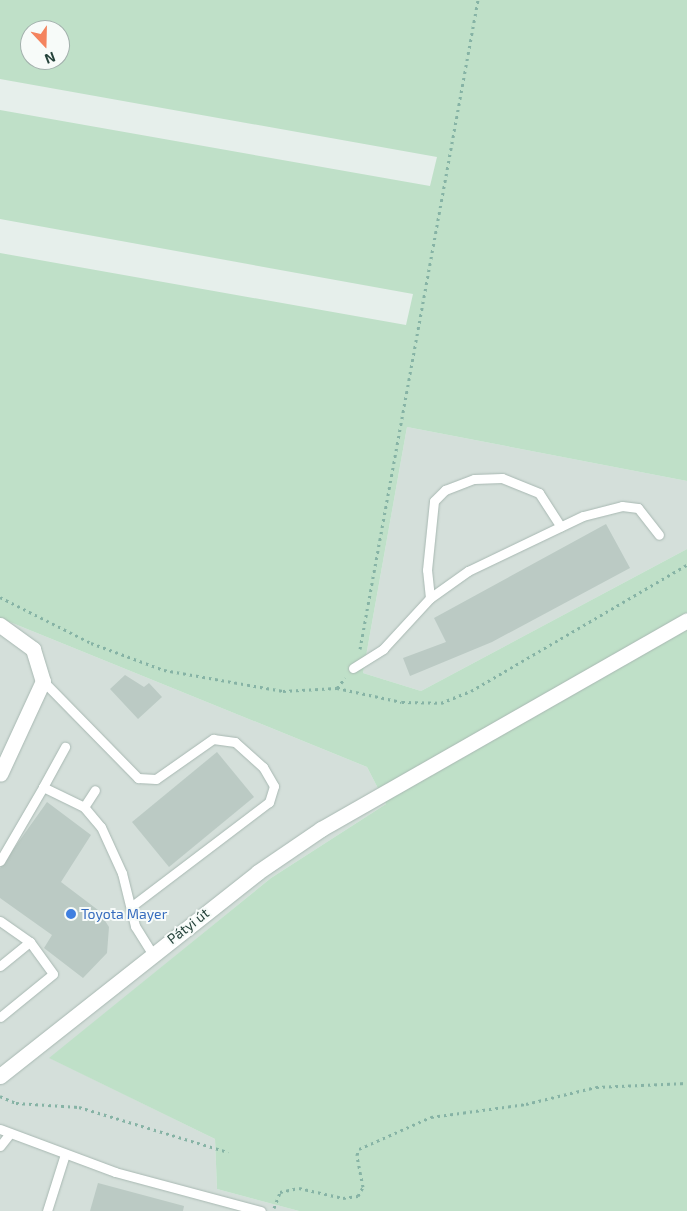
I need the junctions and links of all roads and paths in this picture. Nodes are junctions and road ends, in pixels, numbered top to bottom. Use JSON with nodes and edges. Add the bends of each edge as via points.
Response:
{"nodes":[{"id":1,"x":478,"y":0,"type":"edge"},
{"id":2,"x":560,"y":527,"type":"junction"},
{"id":3,"x":659,"y":535,"type":"dead end"},
{"id":4,"x":687,"y":565,"type":"edge"},
{"id":5,"x":0,"y":598,"type":"edge"},
{"id":6,"x":430,"y":598,"type":"junction"},
{"id":7,"x":687,"y":620,"type":"edge"},
{"id":8,"x":0,"y":626,"type":"edge"},
{"id":9,"x":353,"y":668,"type":"junction"},
{"id":10,"x":43,"y":681,"type":"junction"},
{"id":11,"x":337,"y":688,"type":"junction"},
{"id":12,"x":65,"y":746,"type":"dead end"},
{"id":13,"x":0,"y":774,"type":"edge"},
{"id":14,"x":43,"y":787,"type":"junction"},
{"id":15,"x":96,"y":790,"type":"dead end"},
{"id":16,"x":84,"y":808,"type":"junction"},
{"id":17,"x":0,"y":861,"type":"edge"},
{"id":18,"x":132,"y":906,"type":"junction"},
{"id":19,"x":0,"y":921,"type":"edge"},
{"id":20,"x":30,"y":942,"type":"junction"},
{"id":21,"x":152,"y":953,"type":"junction"},
{"id":22,"x":0,"y":966,"type":"edge"},
{"id":23,"x":0,"y":1017,"type":"edge"},
{"id":24,"x":0,"y":1076,"type":"edge"},
{"id":25,"x":687,"y":1083,"type":"edge"},
{"id":26,"x":0,"y":1096,"type":"edge"},
{"id":27,"x":0,"y":1129,"type":"edge"},
{"id":28,"x":10,"y":1134,"type":"junction"},
{"id":29,"x":0,"y":1146,"type":"edge"},
{"id":30,"x":228,"y":1152,"type":"dead end"},
{"id":31,"x":64,"y":1154,"type":"junction"},
{"id":32,"x":47,"y":1211,"type":"edge"},
{"id":33,"x":261,"y":1211,"type":"edge"},
{"id":34,"x":273,"y":1211,"type":"edge"}],
"edges":[{"from":1,"to":9,"type":"path","via":[[359,653]]},
{"from":2,"to":3,"type":"lane","via":[[583,516],[630,507],[647,515]]},
{"from":2,"to":6,"type":"lane","via":[[468,571]]},
{"from":2,"to":6,"type":"lane","via":[[538,494],[502,478],[474,479],[445,490],[434,501],[428,570]]},
{"from":4,"to":11,"type":"path","via":[[471,690],[441,703],[402,702]]},
{"from":5,"to":11,"type":"path","via":[[91,643],[164,670],[283,691]]},
{"from":6,"to":9,"type":"lane","via":[[383,649]]},
{"from":7,"to":21,"type":"main road","name":"Pátyi út","via":[[385,789],[258,872]]},
{"from":8,"to":10,"type":"main road","via":[[33,649]]},
{"from":9,"to":11,"type":"path"},
{"from":10,"to":13,"type":"main road"},
{"from":10,"to":18,"type":"lane","via":[[138,778],[156,779],[213,739],[235,742],[263,767],[274,786],[269,802]]},
{"from":12,"to":14,"type":"lane"},
{"from":14,"to":16,"type":"lane"},
{"from":14,"to":17,"type":"lane"},
{"from":15,"to":16,"type":"lane"},
{"from":16,"to":18,"type":"lane","via":[[101,827]]},
{"from":18,"to":21,"type":"lane","via":[[135,926]]},
{"from":19,"to":20,"type":"lane"},
{"from":20,"to":22,"type":"lane"},
{"from":20,"to":23,"type":"lane","via":[[53,974]]},
{"from":21,"to":24,"type":"main road","name":"Pátyi út"},
{"from":25,"to":34,"type":"path","via":[[596,1087],[526,1104],[431,1117],[359,1149],[357,1155],[363,1187],[358,1196],[343,1198],[299,1188],[280,1192]]},
{"from":26,"to":30,"type":"path","via":[[16,1104],[79,1107]]},
{"from":27,"to":28,"type":"lane"},
{"from":28,"to":29,"type":"lane"},
{"from":28,"to":31,"type":"lane"},
{"from":31,"to":32,"type":"lane"},
{"from":31,"to":33,"type":"lane","via":[[146,1182]]}]}
